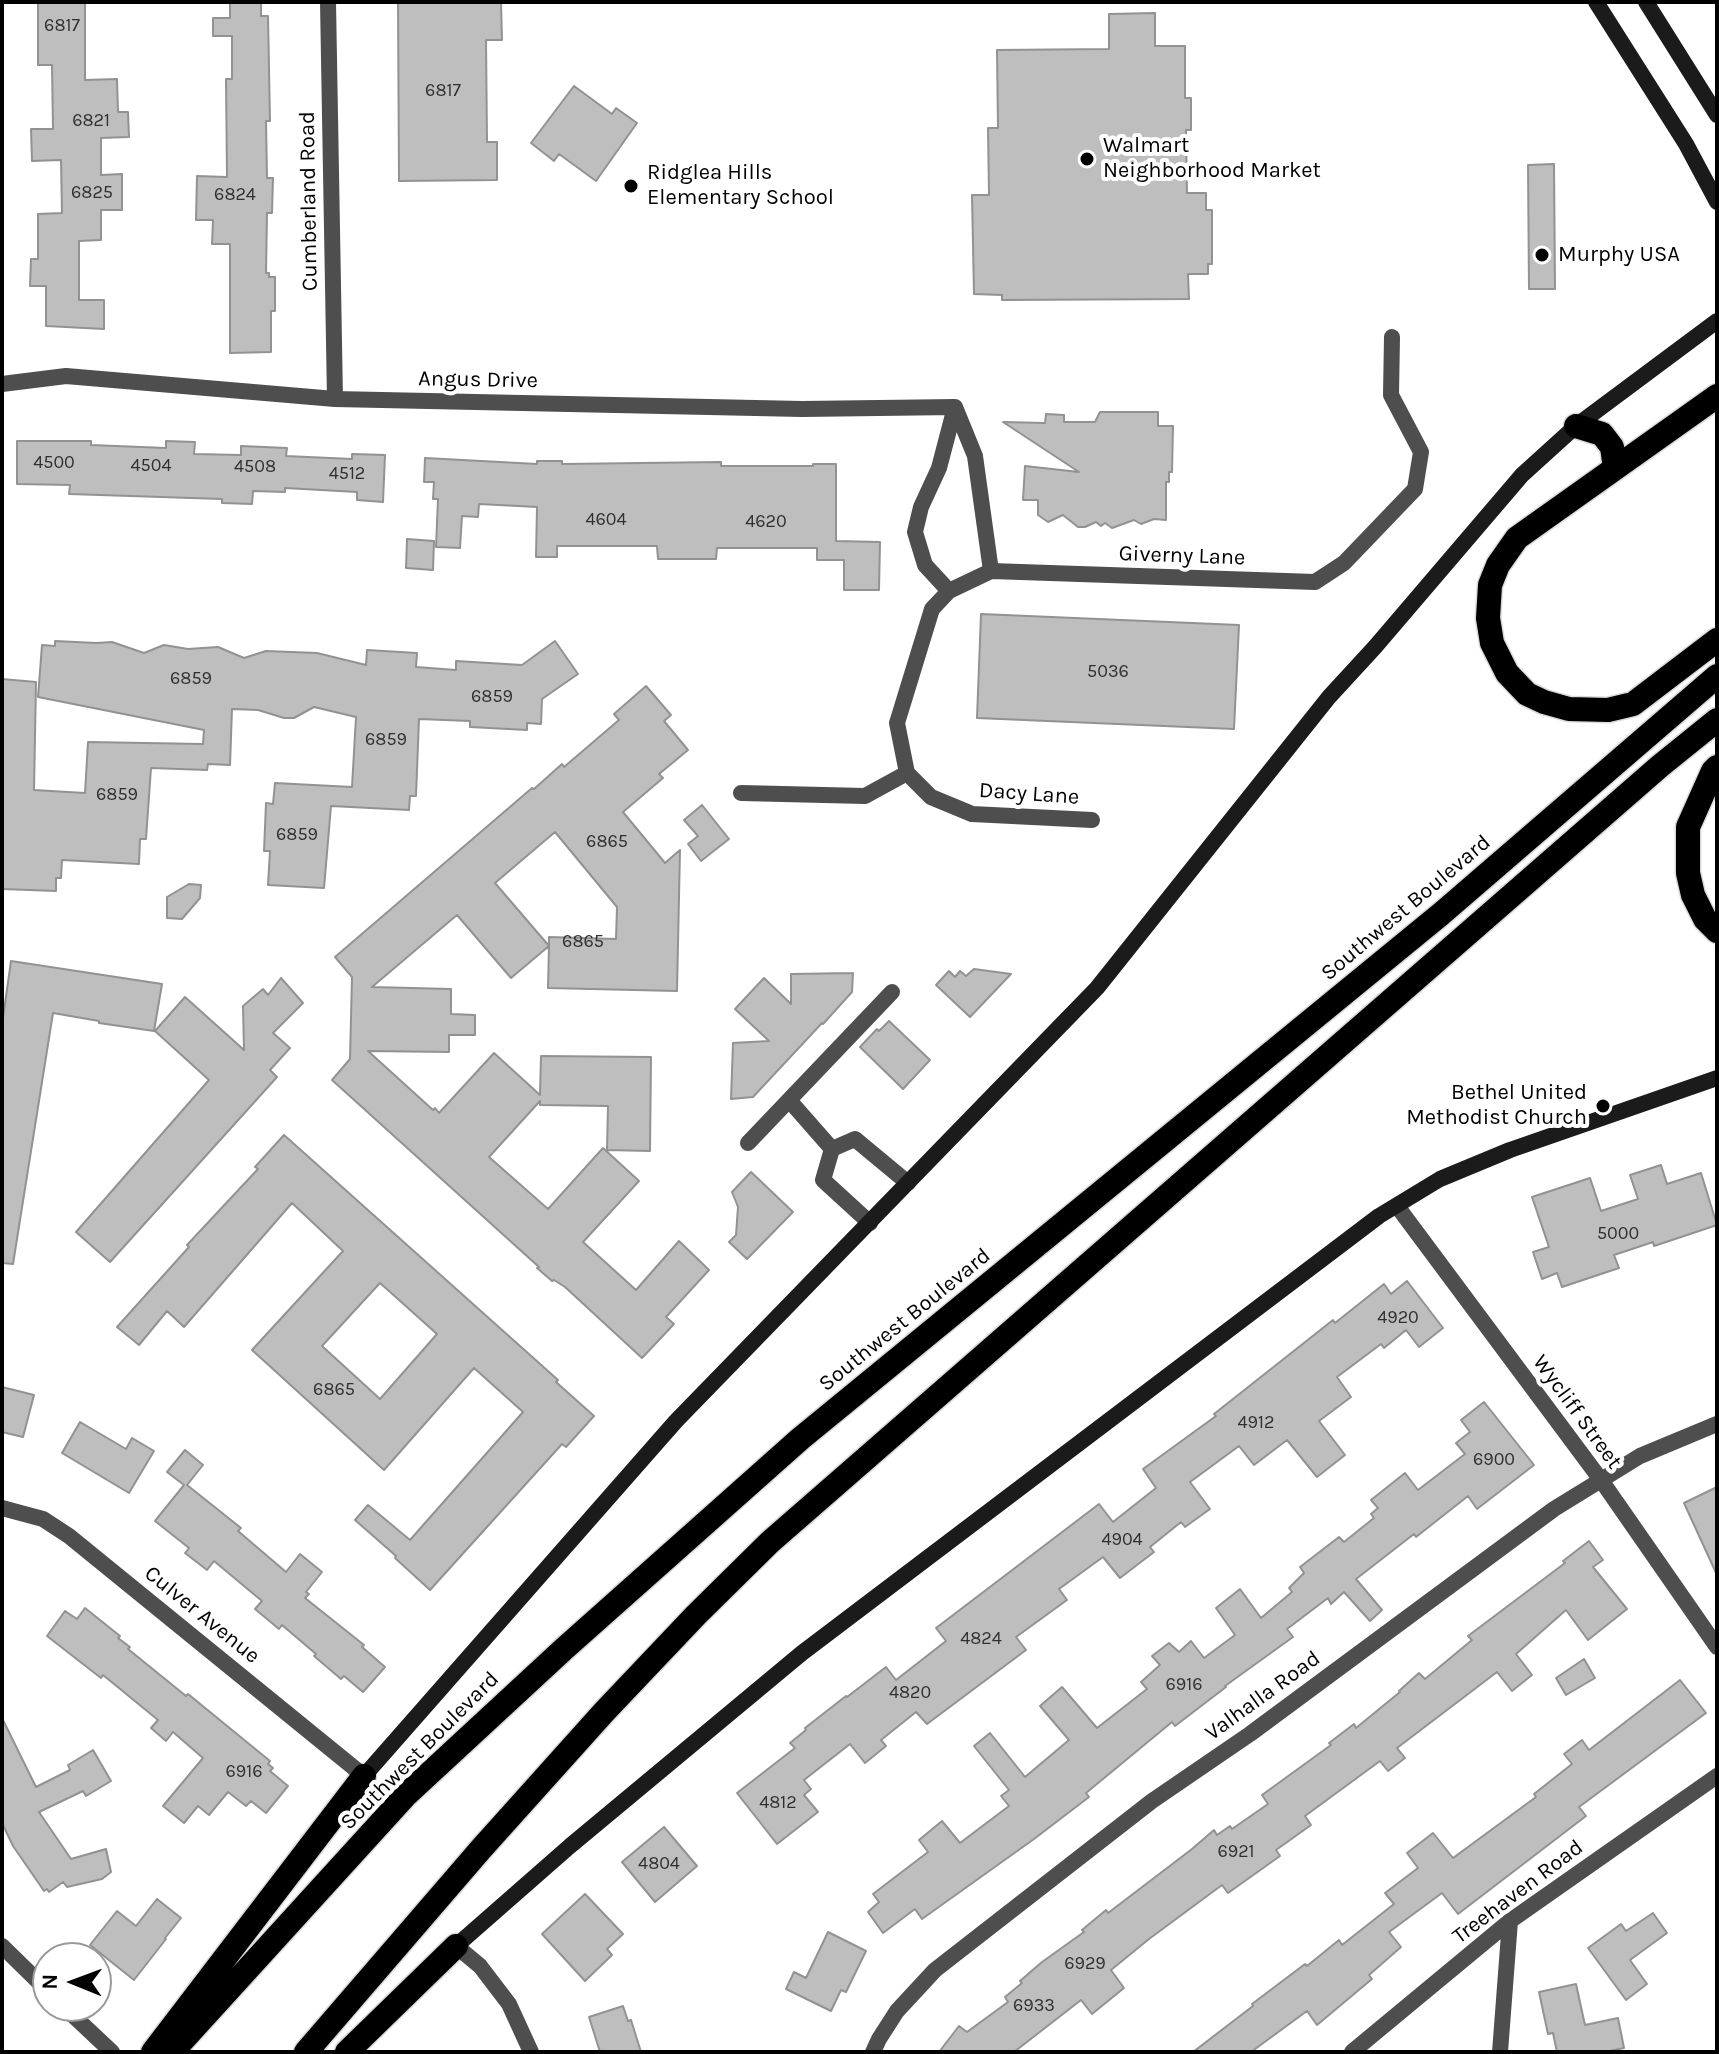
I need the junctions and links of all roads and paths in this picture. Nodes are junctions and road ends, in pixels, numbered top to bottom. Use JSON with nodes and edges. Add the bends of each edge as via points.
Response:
{"nodes":[{"id":1,"x":328,"y":2,"type":"edge"},
{"id":2,"x":1596,"y":2,"type":"edge"},
{"id":3,"x":1646,"y":2,"type":"edge"},
{"id":4,"x":1717,"y":115,"type":"edge"},
{"id":5,"x":1717,"y":202,"type":"edge"},
{"id":6,"x":1717,"y":321,"type":"edge"},
{"id":7,"x":1392,"y":337,"type":"dead end"},
{"id":8,"x":2,"y":384,"type":"edge"},
{"id":9,"x":1717,"y":396,"type":"edge"},
{"id":10,"x":335,"y":399,"type":"junction"},
{"id":11,"x":955,"y":407,"type":"junction"},
{"id":12,"x":1576,"y":426,"type":"junction"},
{"id":13,"x":1615,"y":468,"type":"junction"},
{"id":14,"x":991,"y":571,"type":"junction"},
{"id":15,"x":949,"y":591,"type":"junction"},
{"id":16,"x":1717,"y":640,"type":"edge"},
{"id":17,"x":1717,"y":676,"type":"edge"},
{"id":18,"x":1717,"y":720,"type":"edge"},
{"id":19,"x":1717,"y":767,"type":"edge"},
{"id":20,"x":907,"y":773,"type":"junction"},
{"id":21,"x":741,"y":793,"type":"dead end"},
{"id":22,"x":1092,"y":820,"type":"dead end"},
{"id":23,"x":1717,"y":931,"type":"edge"},
{"id":24,"x":892,"y":992,"type":"dead end"},
{"id":25,"x":1717,"y":1078,"type":"edge"},
{"id":26,"x":789,"y":1100,"type":"junction"},
{"id":27,"x":748,"y":1143,"type":"dead end"},
{"id":28,"x":832,"y":1149,"type":"junction"},
{"id":29,"x":908,"y":1183,"type":"junction"},
{"id":30,"x":1397,"y":1206,"type":"junction"},
{"id":31,"x":870,"y":1223,"type":"junction"},
{"id":32,"x":1717,"y":1424,"type":"edge"},
{"id":33,"x":1601,"y":1480,"type":"junction"},
{"id":34,"x":2,"y":1508,"type":"edge"},
{"id":35,"x":1717,"y":1647,"type":"edge"},
{"id":36,"x":364,"y":1776,"type":"junction"},
{"id":37,"x":1717,"y":1776,"type":"edge"},
{"id":38,"x":1510,"y":1921,"type":"junction"},
{"id":39,"x":2,"y":1946,"type":"edge"},
{"id":40,"x":456,"y":1946,"type":"junction"},
{"id":41,"x":32,"y":1975,"type":"edge"},
{"id":42,"x":80,"y":2022,"type":"edge"},
{"id":43,"x":112,"y":2052,"type":"edge"},
{"id":44,"x":153,"y":2052,"type":"edge"},
{"id":45,"x":172,"y":2052,"type":"edge"},
{"id":46,"x":306,"y":2052,"type":"edge"},
{"id":47,"x":347,"y":2052,"type":"edge"},
{"id":48,"x":531,"y":2052,"type":"edge"},
{"id":49,"x":873,"y":2052,"type":"edge"},
{"id":50,"x":1352,"y":2052,"type":"edge"},
{"id":51,"x":1500,"y":2052,"type":"edge"}],
"edges":[{"from":1,"to":10,"type":"street","name":"Cumberland Road"},
{"from":2,"to":5,"type":"main road"},
{"from":3,"to":4,"type":"main road"},
{"from":6,"to":12,"type":"main road","name":"Southwest Boulevard"},
{"from":7,"to":14,"type":"street","name":"Giverny Lane","via":[[1391,395],[1421,452],[1415,489],[1344,563],[1315,582]]},
{"from":8,"to":10,"type":"street","name":"Angus Drive","via":[[66,376]]},
{"from":9,"to":13,"type":"highway"},
{"from":10,"to":11,"type":"street","name":"Angus Drive"},
{"from":11,"to":14,"type":"street","via":[[975,456]]},
{"from":11,"to":15,"type":"street","via":[[915,532],[925,565]]},
{"from":12,"to":13,"type":"highway","via":[[1602,434],[1612,447]]},
{"from":12,"to":29,"type":"main road","name":"Southwest Boulevard","via":[[1522,475],[1329,697],[1097,988]]},
{"from":13,"to":16,"type":"highway","via":[[1517,538],[1498,565],[1490,585],[1488,618],[1492,643],[1507,673],[1527,694],[1544,702],[1608,710],[1633,704]]},
{"from":14,"to":15,"type":"street","name":"Giverny Lane"},
{"from":15,"to":20,"type":"street","via":[[932,609],[897,723]]},
{"from":17,"to":45,"type":"highway","name":"Southwest Boulevard","via":[[1441,914],[800,1439],[565,1648],[406,1795]]},
{"from":18,"to":46,"type":"highway","via":[[770,1542],[583,1735]]},
{"from":19,"to":23,"type":"highway","via":[[1688,827],[1688,873],[1705,919]]},
{"from":20,"to":21,"type":"street","via":[[865,796]]},
{"from":20,"to":22,"type":"street","name":"Dacy Lane","via":[[931,797],[972,814]]},
{"from":24,"to":26,"type":"street"},
{"from":25,"to":30,"type":"main road","via":[[1510,1150],[1440,1179]]},
{"from":26,"to":27,"type":"street"},
{"from":26,"to":28,"type":"street"},
{"from":28,"to":29,"type":"street","via":[[855,1139]]},
{"from":28,"to":31,"type":"street","via":[[823,1180]]},
{"from":29,"to":31,"type":"main road","name":"Southwest Boulevard"},
{"from":30,"to":33,"type":"street","name":"Wycliff Street"},
{"from":30,"to":40,"type":"main road","via":[[802,1653]]},
{"from":31,"to":36,"type":"main road","name":"Southwest Boulevard","via":[[676,1421]]},
{"from":32,"to":33,"type":"street","name":"Valhalla Road","via":[[1640,1456]]},
{"from":33,"to":35,"type":"street","name":"Wycliff Street"},
{"from":33,"to":49,"type":"street","name":"Valhalla Road","via":[[1152,1801],[979,1935],[935,1970],[897,2011]]},
{"from":34,"to":36,"type":"street","name":"Culver Avenue","via":[[43,1519],[69,1536]]},
{"from":36,"to":44,"type":"highway"},
{"from":37,"to":38,"type":"street","name":"Treehaven Road"},
{"from":38,"to":50,"type":"street","name":"Treehaven Road"},
{"from":38,"to":51,"type":"street"},
{"from":39,"to":41,"type":"street"},
{"from":40,"to":47,"type":"highway"},
{"from":40,"to":48,"type":"street","via":[[480,1966],[509,2004]]},
{"from":42,"to":43,"type":"street"}]}
